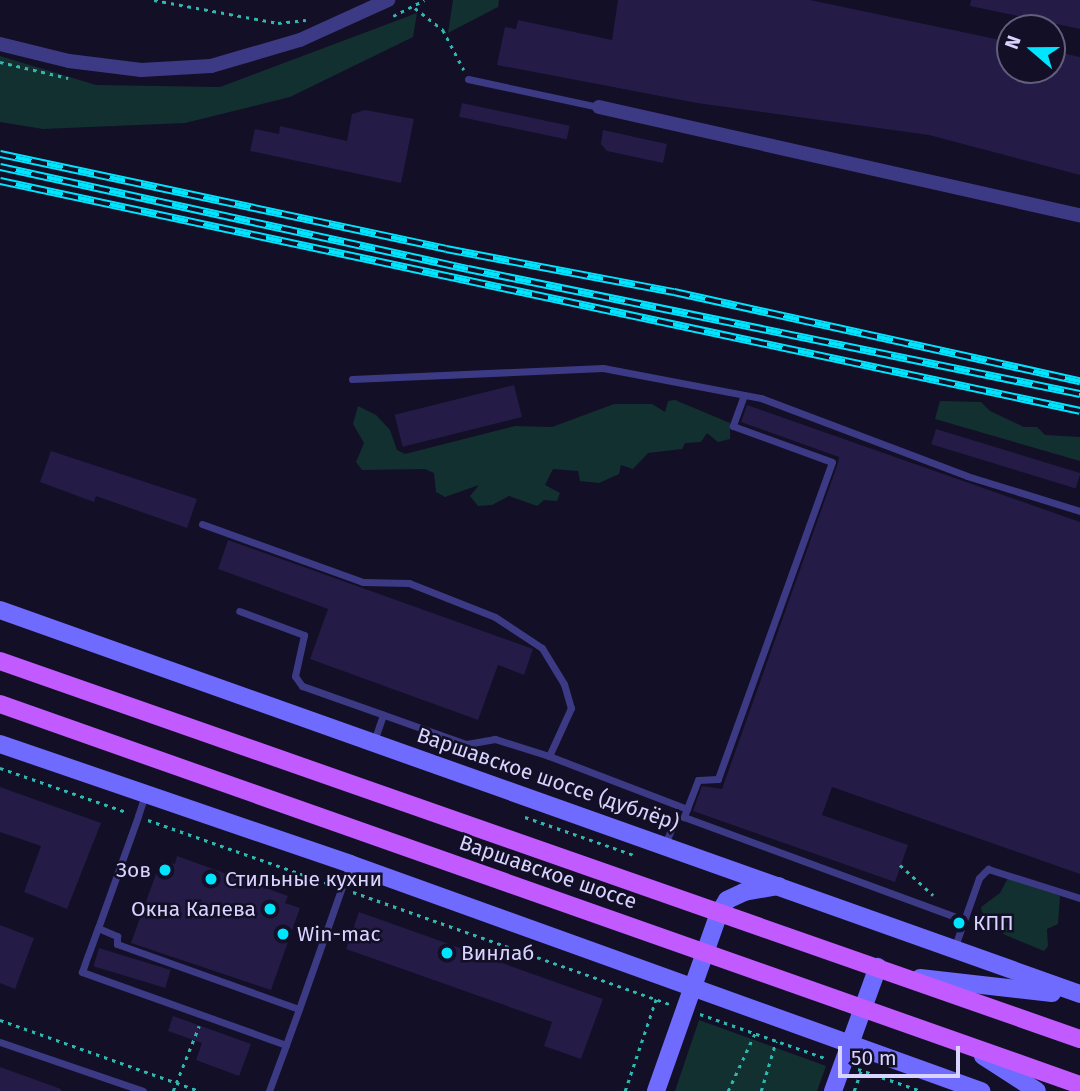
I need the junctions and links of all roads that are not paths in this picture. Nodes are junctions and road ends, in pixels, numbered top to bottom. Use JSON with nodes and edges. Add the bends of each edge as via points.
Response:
{"nodes":[{"id":1,"x":388,"y":0,"type":"edge"},
{"id":2,"x":0,"y":44,"type":"edge"},
{"id":3,"x":468,"y":79,"type":"road end"},
{"id":4,"x":599,"y":107,"type":"joint"},
{"id":5,"x":1080,"y":215,"type":"edge"},
{"id":6,"x":352,"y":379,"type":"dead end"},
{"id":7,"x":744,"y":395,"type":"junction"},
{"id":8,"x":1080,"y":511,"type":"edge"},
{"id":9,"x":202,"y":524,"type":"dead end"},
{"id":10,"x":0,"y":610,"type":"edge"},
{"id":11,"x":239,"y":611,"type":"dead end"},
{"id":12,"x":0,"y":661,"type":"edge"},
{"id":13,"x":0,"y":704,"type":"edge"},
{"id":14,"x":383,"y":715,"type":"junction"},
{"id":15,"x":374,"y":741,"type":"junction"},
{"id":16,"x":0,"y":744,"type":"edge"},
{"id":17,"x":549,"y":756,"type":"junction"},
{"id":18,"x":146,"y":794,"type":"junction"},
{"id":19,"x":687,"y":809,"type":"junction"},
{"id":20,"x":673,"y":825,"type":"dead end"},
{"id":21,"x":665,"y":844,"type":"junction"},
{"id":22,"x":350,"y":864,"type":"junction"},
{"id":23,"x":785,"y":886,"type":"junction"},
{"id":24,"x":1080,"y":898,"type":"edge"},
{"id":25,"x":719,"y":913,"type":"junction"},
{"id":26,"x":962,"y":919,"type":"junction"},
{"id":27,"x":98,"y":928,"type":"junction"},
{"id":28,"x":953,"y":950,"type":"junction"},
{"id":29,"x":705,"y":952,"type":"junction"},
{"id":30,"x":878,"y":967,"type":"junction"},
{"id":31,"x":902,"y":976,"type":"junction"},
{"id":32,"x":693,"y":985,"type":"junction"},
{"id":33,"x":1080,"y":996,"type":"edge"},
{"id":34,"x":299,"y":1009,"type":"junction"},
{"id":35,"x":863,"y":1009,"type":"junction"},
{"id":36,"x":1080,"y":1039,"type":"edge"},
{"id":37,"x":0,"y":1042,"type":"edge"},
{"id":38,"x":851,"y":1042,"type":"junction"},
{"id":39,"x":962,"y":1044,"type":"junction"},
{"id":40,"x":286,"y":1045,"type":"junction"},
{"id":41,"x":1080,"y":1085,"type":"edge"},
{"id":42,"x":143,"y":1091,"type":"edge"},
{"id":43,"x":269,"y":1091,"type":"edge"},
{"id":44,"x":656,"y":1091,"type":"edge"},
{"id":45,"x":833,"y":1091,"type":"edge"},
{"id":46,"x":981,"y":1091,"type":"edge"},
{"id":47,"x":1037,"y":1091,"type":"edge"}],
"edges":[{"from":1,"to":2,"type":"street","via":[[300,40],[211,66],[141,70],[69,61]]},
{"from":3,"to":4,"type":"lane"},
{"from":4,"to":5,"type":"street"},
{"from":6,"to":7,"type":"lane","via":[[603,369]]},
{"from":7,"to":8,"type":"lane"},
{"from":7,"to":19,"type":"lane","via":[[733,426],[832,462],[718,779],[698,780]]},
{"from":9,"to":17,"type":"lane","via":[[363,582],[409,583],[451,597],[495,617],[542,648],[564,684],[571,708]]},
{"from":10,"to":15,"type":"street","name":"Варшавское шоссе (дублёр)"},
{"from":11,"to":14,"type":"lane","via":[[304,635],[295,676],[302,686]]},
{"from":12,"to":25,"type":"main road","name":"Варшавское шоссе"},
{"from":13,"to":29,"type":"main road","name":"Варшавское шоссе"},
{"from":14,"to":15,"type":"lane"},
{"from":14,"to":17,"type":"lane","via":[[466,744],[495,739]]},
{"from":15,"to":21,"type":"street","name":"Варшавское шоссе (дублёр)"},
{"from":16,"to":18,"type":"street"},
{"from":17,"to":19,"type":"lane"},
{"from":18,"to":22,"type":"street"},
{"from":18,"to":27,"type":"lane"},
{"from":19,"to":26,"type":"lane","via":[[684,817]]},
{"from":20,"to":21,"type":"lane"},
{"from":21,"to":23,"type":"street","name":"Варшавское шоссе (дублёр)"},
{"from":22,"to":32,"type":"street"},
{"from":22,"to":34,"type":"lane"},
{"from":23,"to":25,"type":"street","via":[[744,892],[727,900]]},
{"from":23,"to":28,"type":"street","name":"Варшавское шоссе (дублёр)"},
{"from":24,"to":26,"type":"lane","via":[[999,869],[988,870],[979,878]]},
{"from":25,"to":29,"type":"street"},
{"from":25,"to":30,"type":"main road","name":"Варшавское шоссе"},
{"from":26,"to":28,"type":"lane"},
{"from":27,"to":34,"type":"lane","via":[[117,936],[117,944]]},
{"from":27,"to":40,"type":"lane","via":[[92,956],[82,972]]},
{"from":28,"to":33,"type":"street","name":"Варшавское шоссе (дублёр)"},
{"from":29,"to":32,"type":"street"},
{"from":29,"to":35,"type":"main road","name":"Варшавское шоссе"},
{"from":30,"to":31,"type":"main road","name":"Варшавское шоссе"},
{"from":30,"to":35,"type":"street"},
{"from":31,"to":33,"type":"street"},
{"from":31,"to":36,"type":"main road","name":"Варшавское шоссе"},
{"from":32,"to":38,"type":"street"},
{"from":32,"to":44,"type":"street"},
{"from":34,"to":40,"type":"lane"},
{"from":35,"to":38,"type":"street"},
{"from":35,"to":39,"type":"main road","name":"Варшавское шоссе"},
{"from":37,"to":42,"type":"lane"},
{"from":38,"to":45,"type":"street"},
{"from":38,"to":46,"type":"street"},
{"from":39,"to":41,"type":"main road","name":"Варшавское шоссе"},
{"from":39,"to":47,"type":"street"},
{"from":40,"to":43,"type":"lane"}]}
